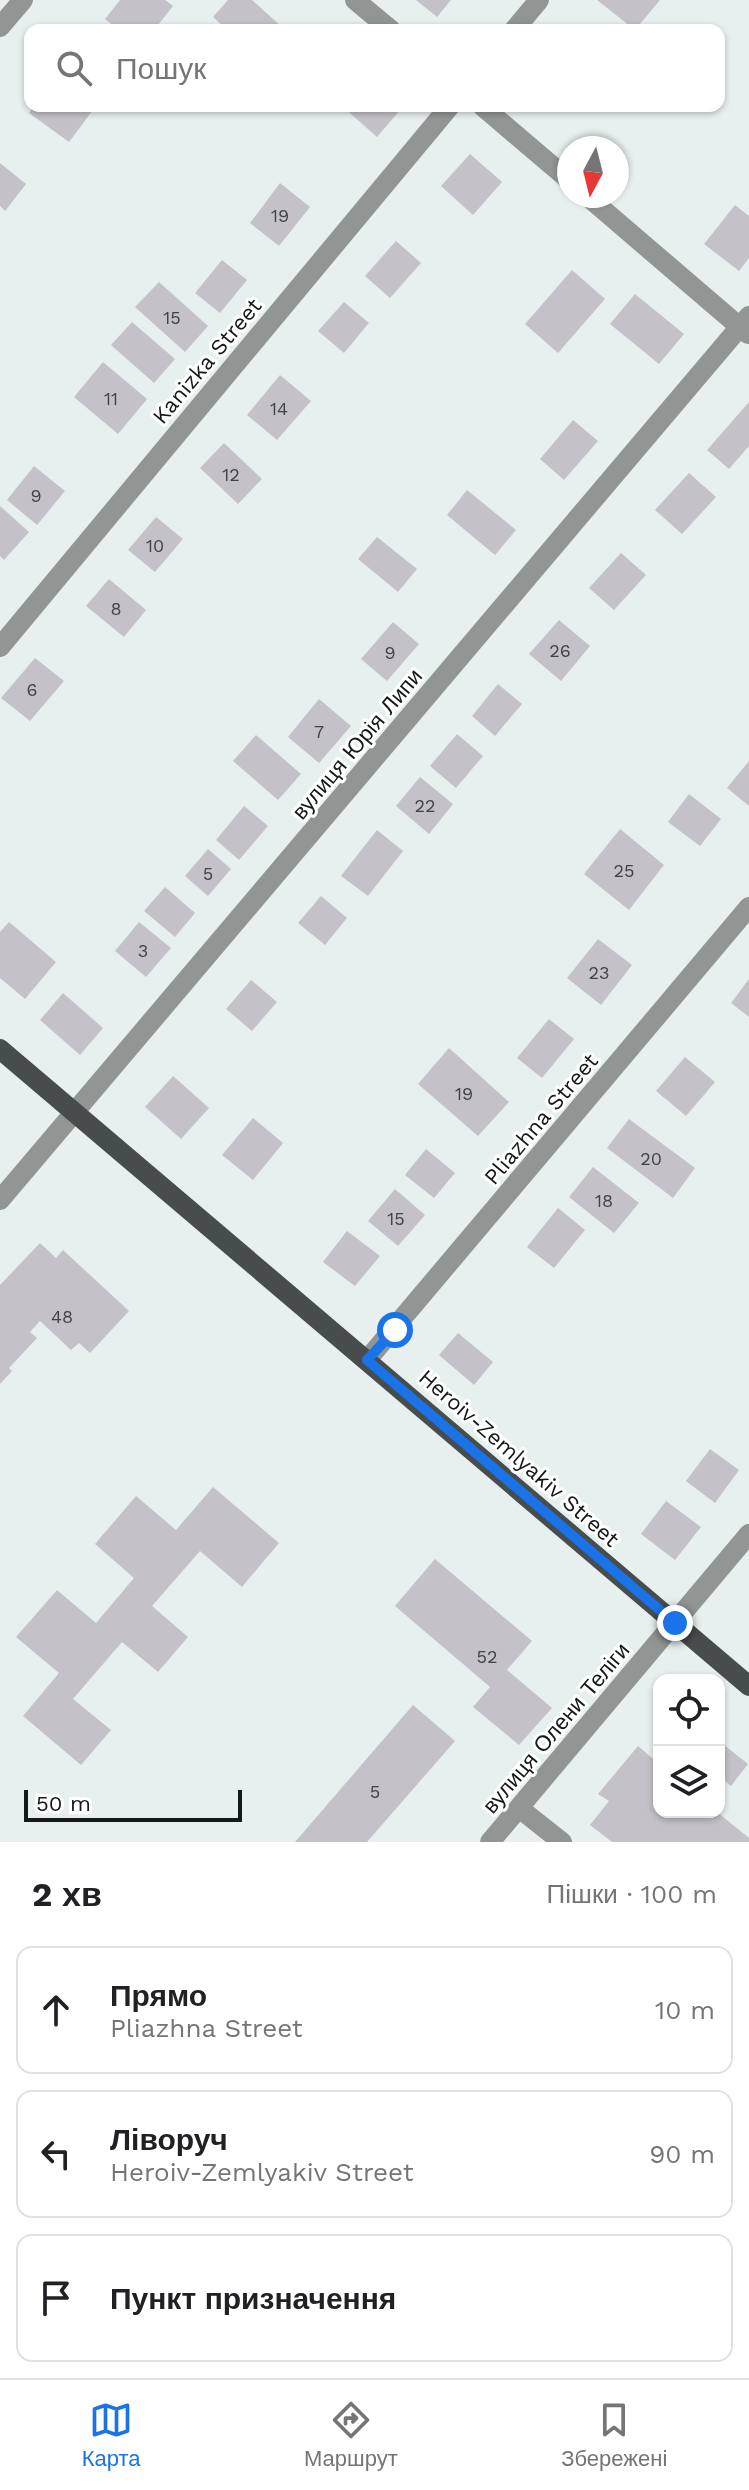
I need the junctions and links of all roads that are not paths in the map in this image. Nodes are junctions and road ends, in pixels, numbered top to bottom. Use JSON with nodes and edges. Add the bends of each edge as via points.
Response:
{"nodes":[{"id":1,"x":23,"y":0,"type":"edge"},
{"id":2,"x":355,"y":0,"type":"edge"},
{"id":3,"x":539,"y":0,"type":"edge"},
{"id":4,"x":384,"y":24,"type":"edge"},
{"id":5,"x":519,"y":24,"type":"edge"},
{"id":6,"x":0,"y":27,"type":"edge"},
{"id":7,"x":445,"y":112,"type":"edge"},
{"id":8,"x":489,"y":112,"type":"edge"},
{"id":9,"x":557,"y":170,"type":"edge"},
{"id":10,"x":602,"y":208,"type":"edge"},
{"id":11,"x":746,"y":326,"type":"edge"},
{"id":12,"x":0,"y":647,"type":"edge"},
{"id":13,"x":749,"y":907,"type":"edge"},
{"id":14,"x":0,"y":1049,"type":"edge"},
{"id":15,"x":76,"y":1113,"type":"junction"},
{"id":16,"x":0,"y":1200,"type":"edge"},
{"id":17,"x":367,"y":1360,"type":"junction"},
{"id":18,"x":749,"y":1534,"type":"edge"},
{"id":19,"x":675,"y":1623,"type":"junction"},
{"id":20,"x":749,"y":1686,"type":"edge"},
{"id":21,"x":519,"y":1808,"type":"junction"},
{"id":22,"x":490,"y":1842,"type":"edge"},
{"id":23,"x":562,"y":1842,"type":"edge"}],
"edges":[{"from":1,"to":6,"type":"street"},
{"from":2,"to":4,"type":"street"},
{"from":3,"to":5,"type":"street"},
{"from":7,"to":12,"type":"street","name":"Kanizka Street"},
{"from":8,"to":9,"type":"street"},
{"from":10,"to":11,"type":"street"},
{"from":11,"to":15,"type":"street","name":"вулиця Юрія Липи"},
{"from":13,"to":17,"type":"street","name":"Pliazhna Street"},
{"from":14,"to":15,"type":"main road","name":"Heroiv-Zemlyakiv Street"},
{"from":15,"to":16,"type":"street","name":"вулиця Юрія Липи"},
{"from":15,"to":17,"type":"main road","name":"Heroiv-Zemlyakiv Street"},
{"from":17,"to":19,"type":"main road","name":"Heroiv-Zemlyakiv Street"},
{"from":18,"to":19,"type":"street","name":"вулиця Олени Теліги"},
{"from":19,"to":20,"type":"main road","name":"Heroiv-Zemlyakiv Street"},
{"from":19,"to":21,"type":"street","name":"вулиця Олени Теліги"},
{"from":21,"to":22,"type":"street","name":"вулиця Олени Теліги"},
{"from":21,"to":23,"type":"street"}]}
